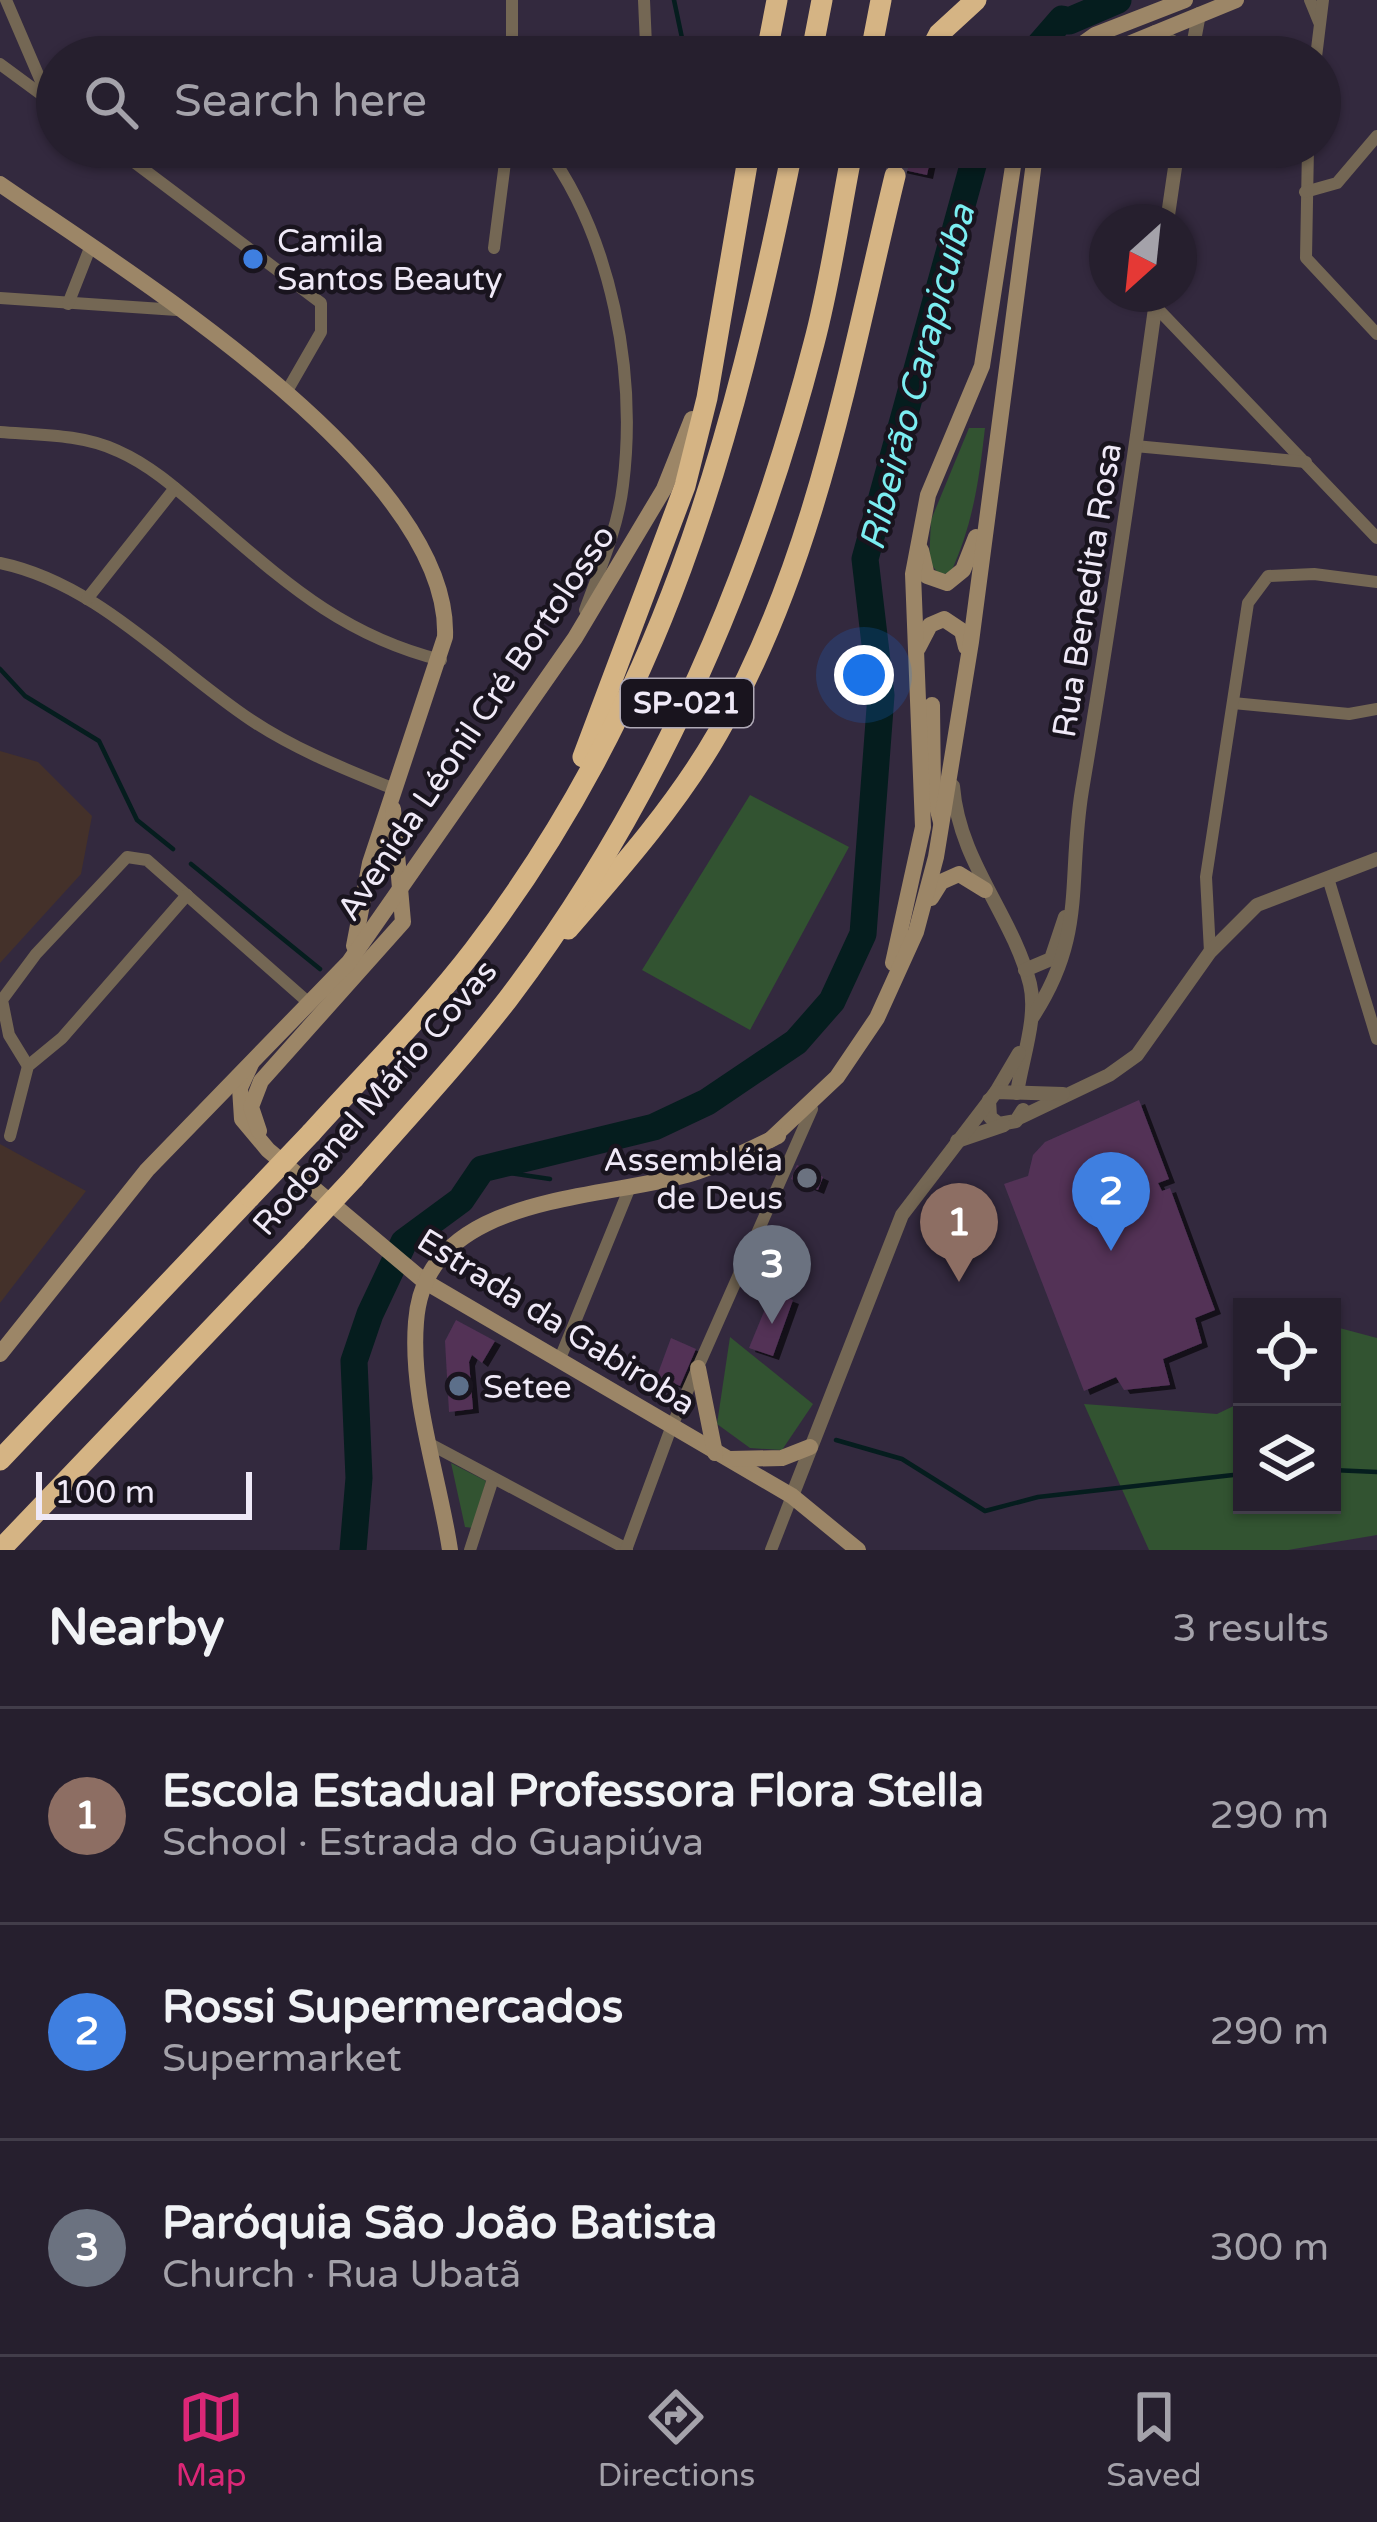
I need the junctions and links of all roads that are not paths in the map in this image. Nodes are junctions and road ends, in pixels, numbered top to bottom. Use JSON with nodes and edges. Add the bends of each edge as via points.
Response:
{"nodes":[{"id":1,"x":6,"y":0,"type":"edge"},
{"id":2,"x":512,"y":0,"type":"edge"},
{"id":3,"x":644,"y":0,"type":"edge"},
{"id":4,"x":822,"y":0,"type":"edge"},
{"id":5,"x":880,"y":0,"type":"edge"},
{"id":6,"x":976,"y":0,"type":"edge"},
{"id":7,"x":1185,"y":0,"type":"edge"},
{"id":8,"x":1236,"y":0,"type":"edge"},
{"id":9,"x":1310,"y":0,"type":"edge"},
{"id":10,"x":1323,"y":0,"type":"edge"},
{"id":11,"x":776,"y":3,"type":"edge"},
{"id":12,"x":1199,"y":14,"type":"junction"},
{"id":13,"x":1319,"y":23,"type":"junction"},
{"id":14,"x":1155,"y":32,"type":"junction"},
{"id":15,"x":512,"y":36,"type":"edge"},
{"id":16,"x":646,"y":36,"type":"edge"},
{"id":17,"x":770,"y":36,"type":"edge"},
{"id":18,"x":815,"y":36,"type":"edge"},
{"id":19,"x":874,"y":36,"type":"edge"},
{"id":20,"x":938,"y":36,"type":"edge"},
{"id":21,"x":1094,"y":36,"type":"edge"},
{"id":22,"x":1146,"y":36,"type":"edge"},
{"id":23,"x":1162,"y":36,"type":"edge"},
{"id":24,"x":1193,"y":36,"type":"edge"},
{"id":25,"x":1318,"y":36,"type":"edge"},
{"id":26,"x":0,"y":64,"type":"edge"},
{"id":27,"x":36,"y":66,"type":"edge"},
{"id":28,"x":36,"y":90,"type":"edge"},
{"id":29,"x":1377,"y":136,"type":"edge"},
{"id":30,"x":141,"y":168,"type":"edge"},
{"id":31,"x":504,"y":168,"type":"edge"},
{"id":32,"x":559,"y":168,"type":"edge"},
{"id":33,"x":745,"y":168,"type":"edge"},
{"id":34,"x":788,"y":168,"type":"edge"},
{"id":35,"x":849,"y":168,"type":"edge"},
{"id":36,"x":1013,"y":168,"type":"edge"},
{"id":37,"x":1033,"y":168,"type":"edge"},
{"id":38,"x":1175,"y":168,"type":"edge"},
{"id":39,"x":1307,"y":168,"type":"edge"},
{"id":40,"x":895,"y":176,"type":"tunnel mouth"},
{"id":41,"x":0,"y":184,"type":"edge"},
{"id":42,"x":1305,"y":192,"type":"junction"},
{"id":43,"x":1170,"y":204,"type":"edge"},
{"id":44,"x":89,"y":248,"type":"junction"},
{"id":45,"x":494,"y":248,"type":"dead end"},
{"id":46,"x":0,"y":298,"type":"edge"},
{"id":47,"x":68,"y":304,"type":"junction"},
{"id":48,"x":177,"y":310,"type":"junction"},
{"id":49,"x":1154,"y":312,"type":"edge"},
{"id":50,"x":1167,"y":312,"type":"edge"},
{"id":51,"x":1377,"y":334,"type":"edge"},
{"id":52,"x":710,"y":361,"type":"junction"},
{"id":53,"x":286,"y":391,"type":"junction"},
{"id":54,"x":0,"y":432,"type":"edge"},
{"id":55,"x":1135,"y":446,"type":"junction"},
{"id":56,"x":1306,"y":462,"type":"junction"},
{"id":57,"x":175,"y":488,"type":"junction"},
{"id":58,"x":984,"y":516,"type":"junction"},
{"id":59,"x":920,"y":525,"type":"junction"},
{"id":60,"x":1377,"y":538,"type":"edge"},
{"id":61,"x":0,"y":563,"type":"edge"},
{"id":62,"x":1377,"y":582,"type":"edge"},
{"id":63,"x":87,"y":599,"type":"junction"},
{"id":64,"x":575,"y":638,"type":"junction"},
{"id":65,"x":918,"y":650,"type":"junction"},
{"id":66,"x":441,"y":660,"type":"junction"},
{"id":67,"x":968,"y":660,"type":"junction"},
{"id":68,"x":1233,"y":703,"type":"junction"},
{"id":69,"x":1377,"y":709,"type":"edge"},
{"id":70,"x":951,"y":763,"type":"junction"},
{"id":71,"x":394,"y":792,"type":"junction"},
{"id":72,"x":555,"y":828,"type":"junction"},
{"id":73,"x":944,"y":829,"type":"junction"},
{"id":74,"x":1377,"y":859,"type":"edge"},
{"id":75,"x":1328,"y":878,"type":"junction"},
{"id":76,"x":984,"y":888,"type":"junction"},
{"id":77,"x":399,"y":892,"type":"junction"},
{"id":78,"x":1073,"y":894,"type":"junction"},
{"id":79,"x":187,"y":896,"type":"junction"},
{"id":80,"x":364,"y":897,"type":"junction"},
{"id":81,"x":916,"y":932,"type":"junction"},
{"id":82,"x":1210,"y":952,"type":"junction"},
{"id":83,"x":349,"y":962,"type":"junction"},
{"id":84,"x":1025,"y":970,"type":"junction"},
{"id":85,"x":509,"y":998,"type":"junction"},
{"id":86,"x":310,"y":1003,"type":"junction"},
{"id":87,"x":1032,"y":1018,"type":"junction"},
{"id":88,"x":1377,"y":1040,"type":"edge"},
{"id":89,"x":861,"y":1042,"type":"junction"},
{"id":90,"x":1022,"y":1048,"type":"junction"},
{"id":91,"x":257,"y":1053,"type":"junction"},
{"id":92,"x":28,"y":1066,"type":"junction"},
{"id":93,"x":825,"y":1090,"type":"junction"},
{"id":94,"x":1018,"y":1094,"type":"junction"},
{"id":95,"x":1063,"y":1094,"type":"junction"},
{"id":96,"x":992,"y":1096,"type":"junction"},
{"id":97,"x":812,"y":1109,"type":"junction"},
{"id":98,"x":1021,"y":1117,"type":"junction"},
{"id":99,"x":1005,"y":1125,"type":"junction"},
{"id":100,"x":10,"y":1136,"type":"dead end"},
{"id":101,"x":767,"y":1141,"type":"junction"},
{"id":102,"x":957,"y":1141,"type":"junction"},
{"id":103,"x":268,"y":1150,"type":"junction"},
{"id":104,"x":787,"y":1162,"type":"junction"},
{"id":105,"x":630,"y":1187,"type":"junction"},
{"id":106,"x":424,"y":1282,"type":"junction"},
{"id":107,"x":0,"y":1354,"type":"edge"},
{"id":108,"x":559,"y":1361,"type":"junction"},
{"id":109,"x":698,"y":1368,"type":"junction"},
{"id":110,"x":671,"y":1428,"type":"junction"},
{"id":111,"x":430,"y":1444,"type":"junction"},
{"id":112,"x":811,"y":1447,"type":"junction"},
{"id":113,"x":719,"y":1456,"type":"junction"},
{"id":114,"x":0,"y":1460,"type":"edge"},
{"id":115,"x":493,"y":1479,"type":"junction"},
{"id":116,"x":792,"y":1496,"type":"junction"},
{"id":117,"x":626,"y":1549,"type":"edge"},
{"id":118,"x":0,"y":1550,"type":"edge"},
{"id":119,"x":450,"y":1550,"type":"edge"},
{"id":120,"x":470,"y":1550,"type":"edge"},
{"id":121,"x":771,"y":1550,"type":"edge"},
{"id":122,"x":858,"y":1550,"type":"edge"}],
"edges":[{"from":1,"to":27,"type":"street"},
{"from":2,"to":15,"type":"street"},
{"from":3,"to":16,"type":"street"},
{"from":4,"to":18,"type":"highway"},
{"from":5,"to":19,"type":"highway"},
{"from":6,"to":20,"type":"highway"},
{"from":7,"to":21,"type":"main road"},
{"from":8,"to":12,"type":"main road"},
{"from":9,"to":13,"type":"street"},
{"from":10,"to":13,"type":"street"},
{"from":11,"to":17,"type":"highway"},
{"from":12,"to":14,"type":"main road"},
{"from":12,"to":24,"type":"street"},
{"from":13,"to":25,"type":"street"},
{"from":14,"to":22,"type":"main road"},
{"from":14,"to":23,"type":"street"},
{"from":26,"to":28,"type":"street"},
{"from":29,"to":42,"type":"street","via":[[1337,183]]},
{"from":30,"to":53,"type":"street","via":[[321,303],[321,332]]},
{"from":31,"to":45,"type":"street"},
{"from":32,"to":64,"type":"street","via":[[600,253],[626,406],[622,490]]},
{"from":33,"to":52,"type":"highway"},
{"from":34,"to":72,"type":"highway","name":"Rodoanel Mário Covas","number":"SP-021","via":[[709,500],[647,658]]},
{"from":35,"to":85,"type":"highway","name":"Rodoanel Mário Covas","number":"SP-021","via":[[815,340],[720,632],[623,821]]},
{"from":36,"to":59,"type":"main road","via":[[982,366]]},
{"from":37,"to":58,"type":"main road"},
{"from":38,"to":43,"type":"street"},
{"from":39,"to":42,"type":"street"},
{"from":40,"to":85,"type":"highway","via":[[804,545],[777,615],[717,735],[620,869]]},
{"from":41,"to":44,"type":"main road"},
{"from":42,"to":51,"type":"street","via":[[1306,258]]},
{"from":44,"to":47,"type":"street"},
{"from":44,"to":48,"type":"main road"},
{"from":46,"to":47,"type":"street"},
{"from":47,"to":48,"type":"street"},
{"from":48,"to":53,"type":"main road"},
{"from":49,"to":55,"type":"street","name":"Rua Benedita Rosa"},
{"from":50,"to":56,"type":"street"},
{"from":52,"to":64,"type":"main road","name":"Avenida Léonil Cré Bortolosso","via":[[664,489]]},
{"from":52,"to":72,"type":"highway","via":[[701,428],[664,548]]},
{"from":53,"to":66,"type":"main road","via":[[418,541],[446,621]]},
{"from":54,"to":57,"type":"street","via":[[115,449]]},
{"from":55,"to":56,"type":"street"},
{"from":55,"to":78,"type":"street","name":"Rua Benedita Rosa"},
{"from":56,"to":60,"type":"street"},
{"from":57,"to":63,"type":"street"},
{"from":57,"to":66,"type":"street","via":[[328,614],[389,647]]},
{"from":58,"to":59,"type":"main road","via":[[963,571],[947,584],[927,576]]},
{"from":58,"to":67,"type":"main road"},
{"from":59,"to":65,"type":"main road","via":[[913,574]]},
{"from":61,"to":63,"type":"street","via":[[58,579]]},
{"from":62,"to":68,"type":"street","via":[[1268,576],[1248,603]]},
{"from":63,"to":71,"type":"street","via":[[254,722]]},
{"from":64,"to":77,"type":"main road","name":"Avenida Léonil Cré Bortolosso"},
{"from":65,"to":67,"type":"main road","via":[[935,621],[950,620],[962,631]]},
{"from":65,"to":73,"type":"main road","via":[[935,737],[932,791]]},
{"from":65,"to":89,"type":"main road","via":[[923,827],[893,962]]},
{"from":66,"to":71,"type":"main road"},
{"from":67,"to":70,"type":"main road"},
{"from":68,"to":69,"type":"street","via":[[1334,714]]},
{"from":68,"to":82,"type":"street","via":[[1205,877]]},
{"from":70,"to":73,"type":"main road"},
{"from":70,"to":76,"type":"street","via":[[957,822]]},
{"from":71,"to":77,"type":"main road"},
{"from":71,"to":80,"type":"main road"},
{"from":72,"to":114,"type":"highway","name":"Rodoanel Mário Covas","number":"SP-021","bridge":true,"via":[[473,951]]},
{"from":73,"to":76,"type":"street"},
{"from":73,"to":81,"type":"main road"},
{"from":74,"to":75,"type":"street"},
{"from":75,"to":82,"type":"street","via":[[1257,904]]},
{"from":75,"to":88,"type":"street"},
{"from":76,"to":81,"type":"main road","via":[[967,875],[950,875],[934,890]]},
{"from":76,"to":84,"type":"street"},
{"from":77,"to":80,"type":"main road","via":[[380,884]]},
{"from":77,"to":83,"type":"main road","name":"Avenida Léonil Cré Bortolosso"},
{"from":77,"to":103,"type":"main road","via":[[406,910],[397,933],[254,1095],[252,1118]]},
{"from":78,"to":84,"type":"street","name":"Rua Benedita Rosa","via":[[1051,959]]},
{"from":78,"to":87,"type":"street","name":"Rua Benedita Rosa","via":[[1063,968]]},
{"from":79,"to":86,"type":"street"},
{"from":79,"to":92,"type":"street"},
{"from":79,"to":92,"type":"street","via":[[140,857],[111,869],[2,1000],[9,1035]]},
{"from":80,"to":83,"type":"main road"},
{"from":81,"to":89,"type":"main road"},
{"from":82,"to":95,"type":"street","via":[[1137,1055]]},
{"from":83,"to":86,"type":"main road","name":"Avenida Léonil Cré Bortolosso"},
{"from":84,"to":87,"type":"street","name":"Rua Benedita Rosa"},
{"from":85,"to":118,"type":"highway","name":"Rodoanel Mário Covas","number":"SP-021","bridge":true,"via":[[354,1178]]},
{"from":86,"to":91,"type":"main road","name":"Avenida Léonil Cré Bortolosso"},
{"from":87,"to":90,"type":"street","name":"Rua Benedita Rosa"},
{"from":89,"to":93,"type":"main road"},
{"from":90,"to":94,"type":"street","name":"Rua Benedita Rosa"},
{"from":90,"to":96,"type":"street","name":"Rua Benedita Rosa"},
{"from":91,"to":103,"type":"main road","name":"Estrada da Gabiroba","via":[[238,1108]]},
{"from":91,"to":107,"type":"main road","name":"Avenida Léonil Cré Bortolosso","via":[[147,1170]]},
{"from":92,"to":100,"type":"street"},
{"from":93,"to":97,"type":"main road"},
{"from":93,"to":101,"type":"main road"},
{"from":94,"to":95,"type":"street"},
{"from":94,"to":96,"type":"street"},
{"from":94,"to":98,"type":"street","name":"Rua Benedita Rosa"},
{"from":95,"to":98,"type":"street"},
{"from":96,"to":99,"type":"street","via":[[990,1117]]},
{"from":96,"to":102,"type":"street","name":"Rua Benedita Rosa"},
{"from":97,"to":101,"type":"main road"},
{"from":97,"to":104,"type":"street"},
{"from":98,"to":99,"type":"street"},
{"from":99,"to":102,"type":"street"},
{"from":101,"to":104,"type":"street"},
{"from":101,"to":105,"type":"main road","via":[[695,1172]]},
{"from":102,"to":112,"type":"street","name":"Rua Benedita Rosa","via":[[902,1215]]},
{"from":103,"to":106,"type":"main road","name":"Estrada da Gabiroba"},
{"from":104,"to":109,"type":"street"},
{"from":105,"to":106,"type":"main road","via":[[494,1219],[460,1240]]},
{"from":105,"to":108,"type":"street"},
{"from":106,"to":108,"type":"main road","name":"Estrada da Gabiroba"},
{"from":106,"to":111,"type":"main road","via":[[416,1350]]},
{"from":108,"to":110,"type":"main road","name":"Estrada da Gabiroba"},
{"from":109,"to":110,"type":"street"},
{"from":109,"to":113,"type":"main road"},
{"from":110,"to":113,"type":"main road","name":"Estrada da Gabiroba"},
{"from":110,"to":117,"type":"street"},
{"from":111,"to":115,"type":"street"},
{"from":111,"to":119,"type":"main road"},
{"from":112,"to":113,"type":"main road","via":[[782,1458]]},
{"from":112,"to":116,"type":"street","name":"Rua Benedita Rosa"},
{"from":113,"to":116,"type":"main road","name":"Estrada da Gabiroba"},
{"from":115,"to":117,"type":"street"},
{"from":115,"to":120,"type":"street"},
{"from":116,"to":121,"type":"street"},
{"from":116,"to":122,"type":"main road","name":"Estrada da Gabiroba"}]}
